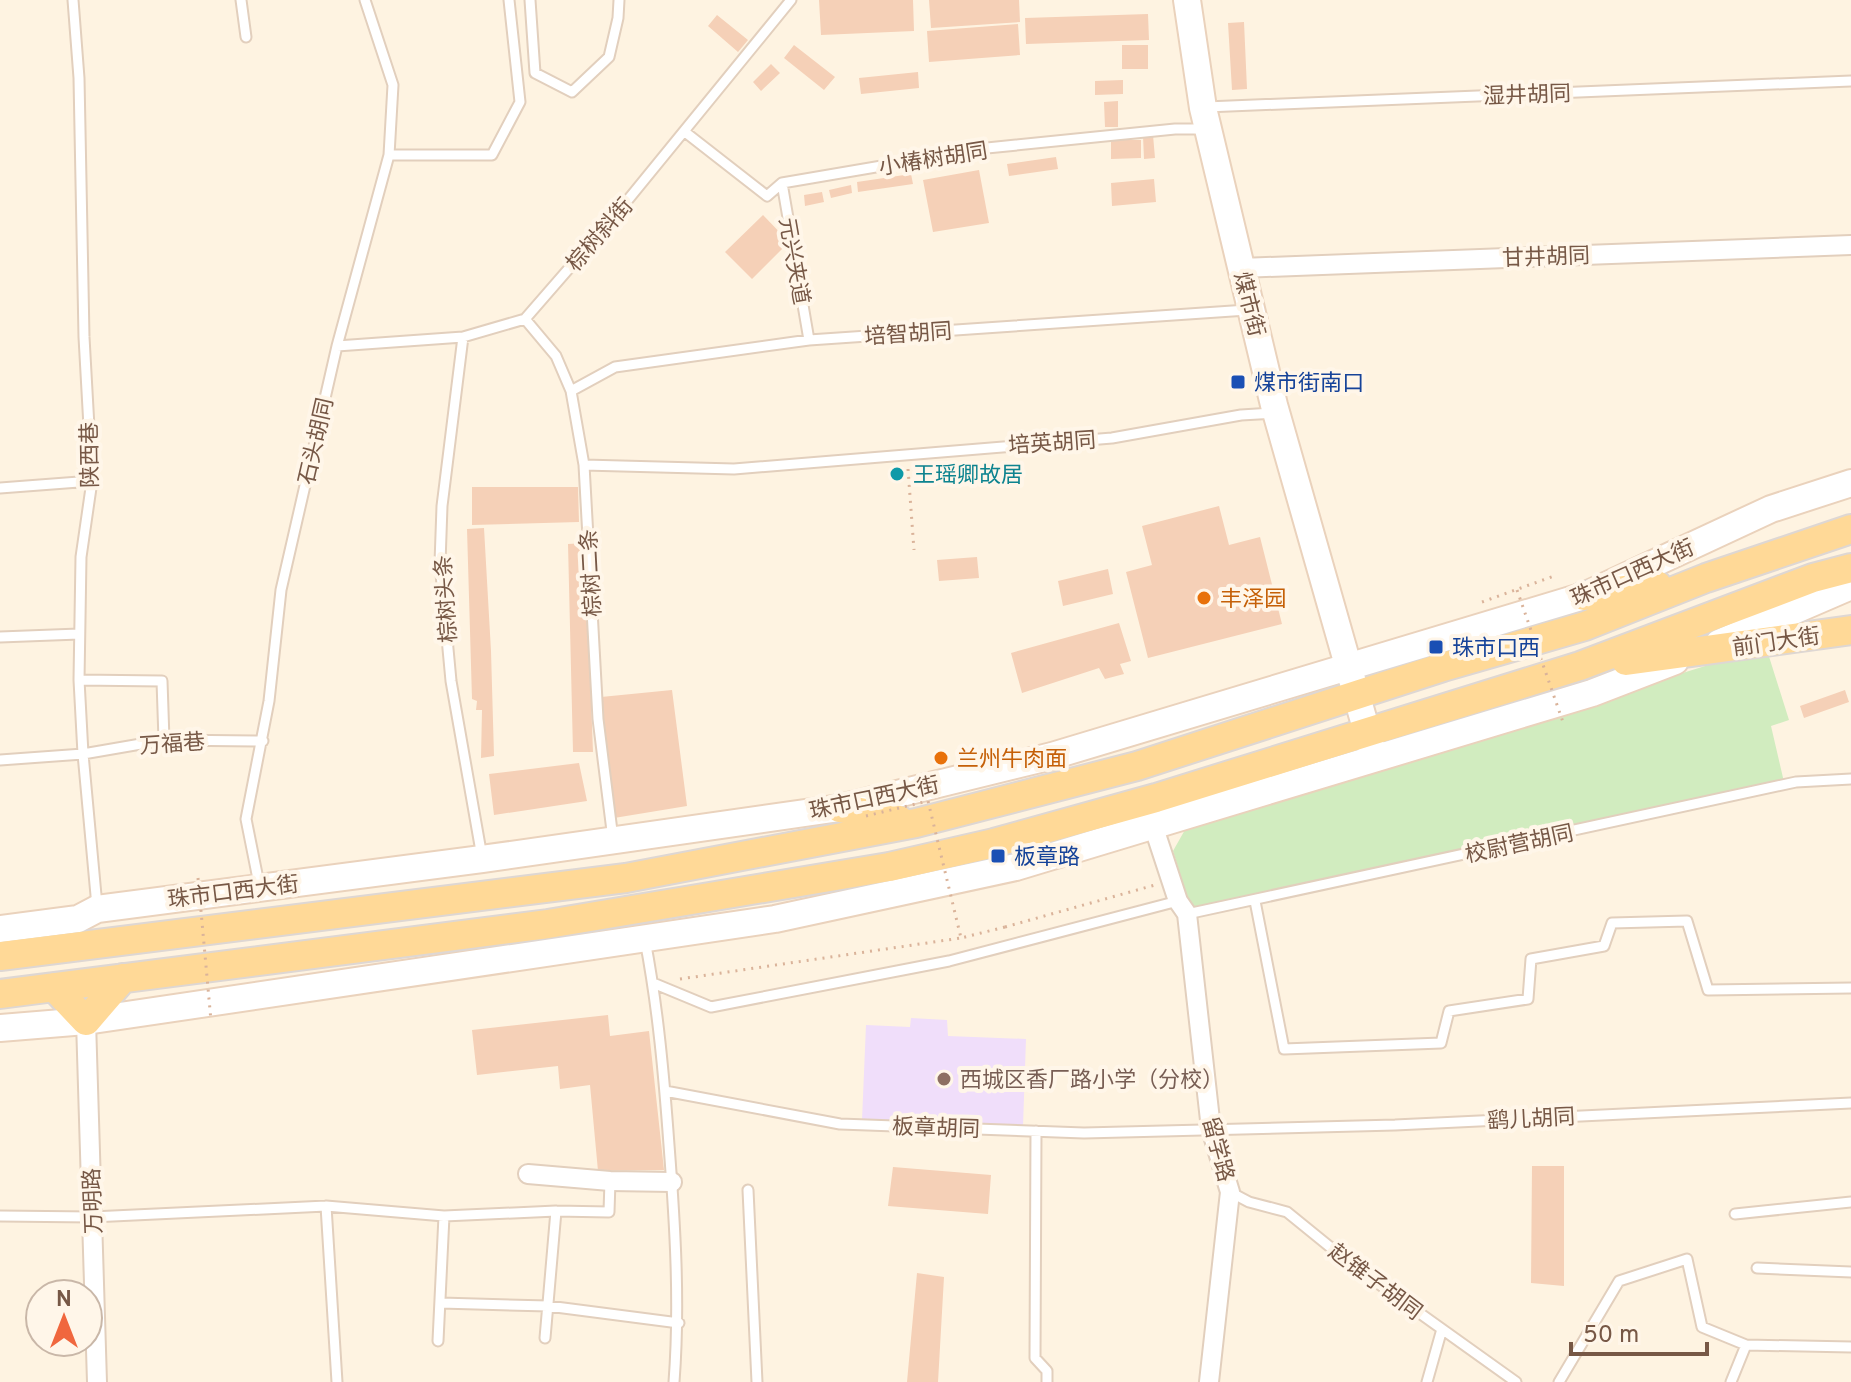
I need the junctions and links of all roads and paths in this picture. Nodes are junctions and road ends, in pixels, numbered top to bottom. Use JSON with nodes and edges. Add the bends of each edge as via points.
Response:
{"nodes":[{"id":1,"x":73,"y":0,"type":"edge"},
{"id":2,"x":241,"y":0,"type":"edge"},
{"id":3,"x":365,"y":0,"type":"edge"},
{"id":4,"x":509,"y":0,"type":"edge"},
{"id":5,"x":530,"y":0,"type":"edge"},
{"id":6,"x":619,"y":0,"type":"edge"},
{"id":7,"x":791,"y":0,"type":"edge"},
{"id":8,"x":1187,"y":0,"type":"edge"},
{"id":9,"x":246,"y":37,"type":"dead end"},
{"id":10,"x":1851,"y":81,"type":"edge"},
{"id":11,"x":1205,"y":118,"type":"junction"},
{"id":12,"x":685,"y":132,"type":"junction"},
{"id":13,"x":389,"y":155,"type":"junction"},
{"id":14,"x":782,"y":183,"type":"junction"},
{"id":15,"x":1851,"y":245,"type":"edge"},
{"id":16,"x":1241,"y":268,"type":"junction"},
{"id":17,"x":1252,"y":309,"type":"junction"},
{"id":18,"x":525,"y":319,"type":"junction"},
{"id":19,"x":463,"y":337,"type":"junction"},
{"id":20,"x":809,"y":340,"type":"junction"},
{"id":21,"x":337,"y":346,"type":"junction"},
{"id":22,"x":571,"y":391,"type":"junction"},
{"id":23,"x":1278,"y":413,"type":"junction"},
{"id":24,"x":907,"y":454,"type":"junction"},
{"id":25,"x":584,"y":465,"type":"junction"},
{"id":26,"x":92,"y":481,"type":"junction"},
{"id":27,"x":1851,"y":483,"type":"edge"},
{"id":28,"x":0,"y":488,"type":"edge"},
{"id":29,"x":1851,"y":529,"type":"edge"},
{"id":30,"x":914,"y":550,"type":"dead end"},
{"id":31,"x":1851,"y":568,"type":"edge"},
{"id":32,"x":1554,"y":576,"type":"dead end"},
{"id":33,"x":1706,"y":578,"type":"junction"},
{"id":34,"x":1813,"y":578,"type":"junction"},
{"id":35,"x":1851,"y":586,"type":"edge"},
{"id":36,"x":1517,"y":590,"type":"junction"},
{"id":37,"x":1584,"y":596,"type":"junction"},
{"id":38,"x":1479,"y":603,"type":"dead end"},
{"id":39,"x":1851,"y":630,"type":"edge"},
{"id":40,"x":79,"y":634,"type":"junction"},
{"id":41,"x":0,"y":637,"type":"edge"},
{"id":42,"x":1702,"y":651,"type":"junction"},
{"id":43,"x":1348,"y":666,"type":"junction"},
{"id":44,"x":1580,"y":666,"type":"junction"},
{"id":45,"x":79,"y":680,"type":"junction"},
{"id":46,"x":1356,"y":696,"type":"junction"},
{"id":47,"x":1564,"y":725,"type":"dead end"},
{"id":48,"x":164,"y":740,"type":"junction"},
{"id":49,"x":263,"y":741,"type":"junction"},
{"id":50,"x":1371,"y":745,"type":"junction"},
{"id":51,"x":83,"y":754,"type":"junction"},
{"id":52,"x":0,"y":760,"type":"edge"},
{"id":53,"x":1851,"y":779,"type":"edge"},
{"id":54,"x":853,"y":812,"type":"junction"},
{"id":55,"x":916,"y":823,"type":"junction"},
{"id":56,"x":1154,"y":828,"type":"junction"},
{"id":57,"x":613,"y":841,"type":"junction"},
{"id":58,"x":482,"y":859,"type":"junction"},
{"id":59,"x":198,"y":878,"type":"dead end"},
{"id":60,"x":1170,"y":881,"type":"junction"},
{"id":61,"x":259,"y":888,"type":"junction"},
{"id":62,"x":1255,"y":901,"type":"junction"},
{"id":63,"x":1182,"y":908,"type":"junction"},
{"id":64,"x":97,"y":909,"type":"junction"},
{"id":65,"x":0,"y":929,"type":"edge"},
{"id":66,"x":961,"y":938,"type":"junction"},
{"id":67,"x":645,"y":940,"type":"junction"},
{"id":68,"x":0,"y":956,"type":"edge"},
{"id":69,"x":123,"y":978,"type":"junction"},
{"id":70,"x":653,"y":983,"type":"junction"},
{"id":71,"x":54,"y":987,"type":"junction"},
{"id":72,"x":1851,"y":988,"type":"edge"},
{"id":73,"x":0,"y":994,"type":"edge"},
{"id":74,"x":86,"y":1021,"type":"junction"},
{"id":75,"x":211,"y":1021,"type":"dead end"},
{"id":76,"x":0,"y":1028,"type":"edge"},
{"id":77,"x":665,"y":1091,"type":"junction"},
{"id":78,"x":1851,"y":1103,"type":"edge"},
{"id":79,"x":1211,"y":1129,"type":"junction"},
{"id":80,"x":1036,"y":1131,"type":"junction"},
{"id":81,"x":528,"y":1174,"type":"dead end"},
{"id":82,"x":610,"y":1181,"type":"junction"},
{"id":83,"x":672,"y":1182,"type":"junction"},
{"id":84,"x":748,"y":1190,"type":"dead end"},
{"id":85,"x":1230,"y":1192,"type":"junction"},
{"id":86,"x":1851,"y":1202,"type":"edge"},
{"id":87,"x":326,"y":1206,"type":"junction"},
{"id":88,"x":556,"y":1211,"type":"junction"},
{"id":89,"x":1735,"y":1214,"type":"dead end"},
{"id":90,"x":0,"y":1216,"type":"edge"},
{"id":91,"x":444,"y":1216,"type":"junction"},
{"id":92,"x":92,"y":1217,"type":"junction"},
{"id":93,"x":1757,"y":1268,"type":"dead end"},
{"id":94,"x":1851,"y":1272,"type":"edge"},
{"id":95,"x":441,"y":1303,"type":"junction"},
{"id":96,"x":548,"y":1306,"type":"junction"},
{"id":97,"x":679,"y":1323,"type":"junction"},
{"id":98,"x":1442,"y":1329,"type":"junction"},
{"id":99,"x":545,"y":1338,"type":"dead end"},
{"id":100,"x":438,"y":1341,"type":"dead end"},
{"id":101,"x":1746,"y":1345,"type":"junction"},
{"id":102,"x":1851,"y":1347,"type":"edge"},
{"id":103,"x":97,"y":1382,"type":"edge"},
{"id":104,"x":337,"y":1382,"type":"edge"},
{"id":105,"x":674,"y":1382,"type":"edge"},
{"id":106,"x":757,"y":1382,"type":"edge"},
{"id":107,"x":1047,"y":1382,"type":"edge"},
{"id":108,"x":1209,"y":1382,"type":"edge"},
{"id":109,"x":1427,"y":1382,"type":"edge"},
{"id":110,"x":1516,"y":1382,"type":"edge"},
{"id":111,"x":1559,"y":1382,"type":"edge"},
{"id":112,"x":1731,"y":1382,"type":"edge"}],
"edges":[{"from":1,"to":26,"type":"lane","name":"陕西巷"},
{"from":2,"to":9,"type":"lane"},
{"from":3,"to":13,"type":"lane","name":"石头胡同","via":[[393,85]]},
{"from":4,"to":13,"type":"lane","via":[[520,102],[492,155]]},
{"from":5,"to":6,"type":"lane","via":[[535,73],[572,92],[609,57]]},
{"from":7,"to":12,"type":"lane","name":"棕树斜街"},
{"from":8,"to":11,"type":"street","name":"煤市街"},
{"from":10,"to":11,"type":"lane","name":"湿井胡同"},
{"from":11,"to":14,"type":"lane","name":"小椿树胡同","via":[[1175,129],[987,148]]},
{"from":11,"to":16,"type":"street","name":"煤市街"},
{"from":12,"to":14,"type":"lane","name":"小椿树胡同","via":[[767,196]]},
{"from":12,"to":18,"type":"lane","name":"棕树斜街"},
{"from":13,"to":21,"type":"lane","name":"石头胡同"},
{"from":14,"to":20,"type":"lane","name":"元兴夹道"},
{"from":15,"to":16,"type":"street","name":"甘井胡同"},
{"from":16,"to":17,"type":"street","name":"煤市街"},
{"from":17,"to":20,"type":"lane","name":"培智胡同"},
{"from":17,"to":23,"type":"street","name":"煤市街"},
{"from":18,"to":19,"type":"lane"},
{"from":18,"to":22,"type":"lane","name":"棕树二条","via":[[556,356]]},
{"from":19,"to":21,"type":"lane"},
{"from":19,"to":58,"type":"lane","name":"棕树头条","via":[[440,563],[451,681]]},
{"from":20,"to":22,"type":"lane","name":"培智胡同","via":[[615,367]]},
{"from":21,"to":49,"type":"lane","name":"石头胡同","via":[[281,590]]},
{"from":22,"to":25,"type":"lane","name":"棕树二条"},
{"from":23,"to":24,"type":"lane","name":"培英胡同","via":[[1112,438]]},
{"from":23,"to":43,"type":"street","name":"煤市街"},
{"from":24,"to":25,"type":"lane","name":"培英胡同","via":[[734,469]]},
{"from":24,"to":30,"type":"path"},
{"from":25,"to":57,"type":"lane","name":"棕树二条","via":[[598,719]]},
{"from":26,"to":28,"type":"lane"},
{"from":26,"to":40,"type":"lane","name":"陕西巷","via":[[81,557]]},
{"from":27,"to":37,"type":"street","name":"珠市口西大街","via":[[1771,509]]},
{"from":29,"to":33,"type":"main road","name":"珠市口西大街"},
{"from":31,"to":34,"type":"main road"},
{"from":32,"to":36,"type":"path"},
{"from":33,"to":37,"type":"main road"},
{"from":33,"to":46,"type":"main road","name":"珠市口西大街","via":[[1585,626]]},
{"from":34,"to":42,"type":"main road"},
{"from":34,"to":44,"type":"main road"},
{"from":35,"to":42,"type":"street"},
{"from":36,"to":38,"type":"path"},
{"from":36,"to":47,"type":"path","bridge":true},
{"from":37,"to":43,"type":"street","name":"珠市口西大街"},
{"from":39,"to":42,"type":"main road","name":"前门大街"},
{"from":40,"to":41,"type":"lane"},
{"from":40,"to":45,"type":"lane","name":"陕西巷"},
{"from":42,"to":44,"type":"main road","name":"前门大街"},
{"from":42,"to":50,"type":"street","via":[[1592,693]]},
{"from":43,"to":46,"type":"street","name":"煤市街"},
{"from":43,"to":54,"type":"street","name":"珠市口西大街"},
{"from":44,"to":50,"type":"main road"},
{"from":45,"to":48,"type":"lane","via":[[162,681]]},
{"from":45,"to":51,"type":"lane","name":"陕西巷"},
{"from":46,"to":50,"type":"street","name":"煤市街"},
{"from":46,"to":55,"type":"main road","name":"珠市口西大街","via":[[1137,766]]},
{"from":48,"to":49,"type":"lane","name":"万福巷"},
{"from":48,"to":51,"type":"lane","name":"万福巷"},
{"from":49,"to":61,"type":"lane","name":"石头胡同","via":[[246,819]]},
{"from":50,"to":56,"type":"street"},
{"from":50,"to":69,"type":"main road","via":[[889,867],[548,924]]},
{"from":51,"to":52,"type":"lane","name":"万福巷"},
{"from":51,"to":64,"type":"lane","name":"陕西巷"},
{"from":53,"to":62,"type":"lane","name":"校尉营胡同","via":[[1796,782]]},
{"from":54,"to":55,"type":"main road"},
{"from":54,"to":57,"type":"street","name":"珠市口西大街"},
{"from":54,"to":66,"type":"path","bridge":true,"via":[[928,801]]},
{"from":55,"to":68,"type":"main road","name":"珠市口西大街","via":[[626,878]]},
{"from":56,"to":60,"type":"street","name":"留学路"},
{"from":56,"to":67,"type":"street","via":[[1001,871],[775,919]]},
{"from":57,"to":58,"type":"street","name":"珠市口西大街"},
{"from":58,"to":61,"type":"street","name":"珠市口西大街"},
{"from":59,"to":75,"type":"path","bridge":true},
{"from":60,"to":63,"type":"street","name":"留学路"},
{"from":60,"to":66,"type":"path","bridge":true},
{"from":61,"to":64,"type":"street","name":"珠市口西大街"},
{"from":62,"to":63,"type":"lane","name":"校尉营胡同"},
{"from":62,"to":72,"type":"lane","via":[[1284,1049],[1441,1043],[1449,1011],[1528,999],[1531,959],[1604,946],[1612,923],[1687,921],[1708,990]]},
{"from":63,"to":70,"type":"lane","name":"校尉营胡同","via":[[711,1007]]},
{"from":63,"to":79,"type":"street","name":"留学路"},
{"from":64,"to":65,"type":"street","name":"珠市口西大街","via":[[78,919]]},
{"from":66,"to":70,"type":"path"},
{"from":67,"to":70,"type":"lane"},
{"from":67,"to":74,"type":"street"},
{"from":69,"to":71,"type":"main road"},
{"from":69,"to":74,"type":"main road"},
{"from":70,"to":77,"type":"lane"},
{"from":71,"to":73,"type":"main road"},
{"from":71,"to":74,"type":"main road"},
{"from":74,"to":76,"type":"street"},
{"from":74,"to":92,"type":"street","name":"万明路"},
{"from":77,"to":80,"type":"lane","name":"板章胡同","via":[[840,1124]]},
{"from":77,"to":83,"type":"lane"},
{"from":78,"to":79,"type":"lane","name":"鹞儿胡同"},
{"from":79,"to":80,"type":"lane","name":"板章胡同"},
{"from":79,"to":85,"type":"street","name":"留学路"},
{"from":80,"to":107,"type":"lane","via":[[1035,1358],[1047,1371]]},
{"from":81,"to":82,"type":"street"},
{"from":82,"to":83,"type":"street"},
{"from":82,"to":88,"type":"lane","via":[[609,1212]]},
{"from":83,"to":97,"type":"lane"},
{"from":84,"to":106,"type":"lane"},
{"from":85,"to":98,"type":"lane","name":"赵锥子胡同","via":[[1287,1212]]},
{"from":85,"to":108,"type":"street","name":"留学路"},
{"from":86,"to":89,"type":"lane"},
{"from":87,"to":91,"type":"lane"},
{"from":87,"to":92,"type":"lane"},
{"from":87,"to":104,"type":"lane"},
{"from":88,"to":91,"type":"lane"},
{"from":88,"to":96,"type":"lane"},
{"from":90,"to":92,"type":"lane"},
{"from":91,"to":95,"type":"lane"},
{"from":92,"to":103,"type":"street","name":"万明路"},
{"from":93,"to":94,"type":"lane"},
{"from":95,"to":96,"type":"lane"},
{"from":95,"to":100,"type":"lane"},
{"from":96,"to":97,"type":"lane"},
{"from":96,"to":99,"type":"lane"},
{"from":97,"to":105,"type":"lane"},
{"from":98,"to":109,"type":"lane"},
{"from":98,"to":110,"type":"lane","name":"赵锥子胡同"},
{"from":101,"to":102,"type":"lane"},
{"from":101,"to":111,"type":"lane","via":[[1702,1327],[1687,1259],[1619,1281]]},
{"from":101,"to":112,"type":"lane"}]}
